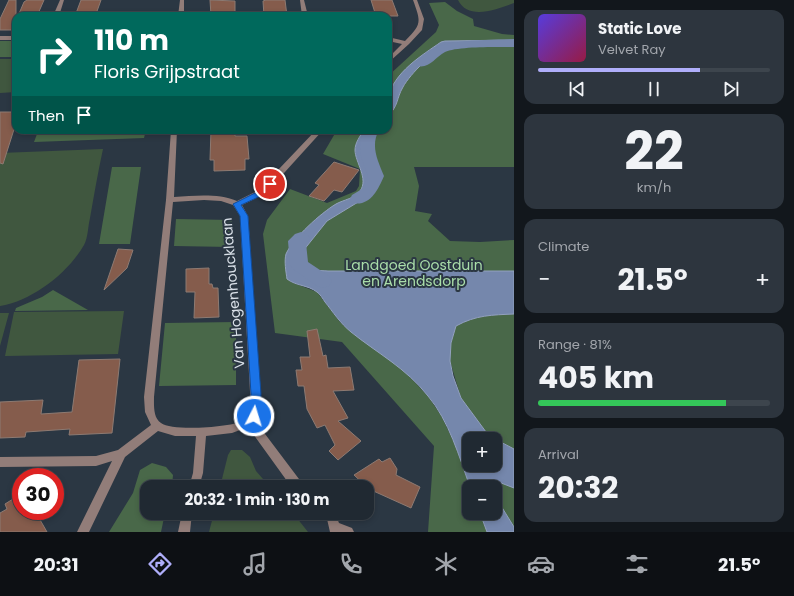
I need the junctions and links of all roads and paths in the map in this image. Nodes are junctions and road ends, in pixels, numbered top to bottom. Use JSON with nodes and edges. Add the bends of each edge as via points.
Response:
{"nodes":[{"id":1,"x":62,"y":0,"type":"edge"},
{"id":2,"x":182,"y":0,"type":"edge"},
{"id":3,"x":302,"y":0,"type":"edge"},
{"id":4,"x":415,"y":0,"type":"edge"},
{"id":5,"x":58,"y":12,"type":"edge"},
{"id":6,"x":181,"y":12,"type":"edge"},
{"id":7,"x":304,"y":12,"type":"edge"},
{"id":8,"x":0,"y":38,"type":"edge"},
{"id":9,"x":12,"y":38,"type":"edge"},
{"id":10,"x":392,"y":40,"type":"edge"},
{"id":11,"x":407,"y":43,"type":"junction"},
{"id":12,"x":392,"y":57,"type":"edge"},
{"id":13,"x":174,"y":134,"type":"edge"},
{"id":14,"x":316,"y":134,"type":"edge"},
{"id":15,"x":170,"y":200,"type":"junction"},
{"id":16,"x":237,"y":204,"type":"junction"},
{"id":17,"x":250,"y":422,"type":"junction"},
{"id":18,"x":157,"y":426,"type":"junction"},
{"id":19,"x":202,"y":431,"type":"junction"},
{"id":20,"x":121,"y":454,"type":"junction"},
{"id":21,"x":0,"y":462,"type":"edge"},
{"id":22,"x":196,"y":480,"type":"edge"},
{"id":23,"x":293,"y":480,"type":"edge"},
{"id":24,"x":186,"y":520,"type":"edge"},
{"id":25,"x":332,"y":520,"type":"edge"},
{"id":26,"x":336,"y":530,"type":"edge"},
{"id":27,"x":83,"y":532,"type":"edge"},
{"id":28,"x":184,"y":532,"type":"edge"},
{"id":29,"x":348,"y":532,"type":"edge"}],
"edges":[{"from":1,"to":5,"type":"street"},
{"from":2,"to":6,"type":"street"},
{"from":3,"to":7,"type":"street"},
{"from":4,"to":11,"type":"street","via":[[422,24]]},
{"from":8,"to":9,"type":"street"},
{"from":10,"to":11,"type":"street"},
{"from":11,"to":12,"type":"street"},
{"from":13,"to":15,"type":"street"},
{"from":14,"to":16,"type":"street","via":[[262,192]]},
{"from":15,"to":16,"type":"street","name":"Van Hogenhoucklaan","via":[[216,199]]},
{"from":15,"to":18,"type":"street","via":[[149,397],[149,411]]},
{"from":16,"to":17,"type":"street","name":"Van Hogenhoucklaan","via":[[244,216],[256,394],[256,409]]},
{"from":17,"to":19,"type":"street","via":[[228,430]]},
{"from":17,"to":23,"type":"street"},
{"from":18,"to":19,"type":"street","via":[[179,432]]},
{"from":18,"to":20,"type":"street"},
{"from":19,"to":22,"type":"street"},
{"from":20,"to":21,"type":"street","via":[[96,461]]},
{"from":20,"to":27,"type":"street"},
{"from":24,"to":28,"type":"street"},
{"from":25,"to":26,"type":"street"},
{"from":26,"to":29,"type":"street"}]}
